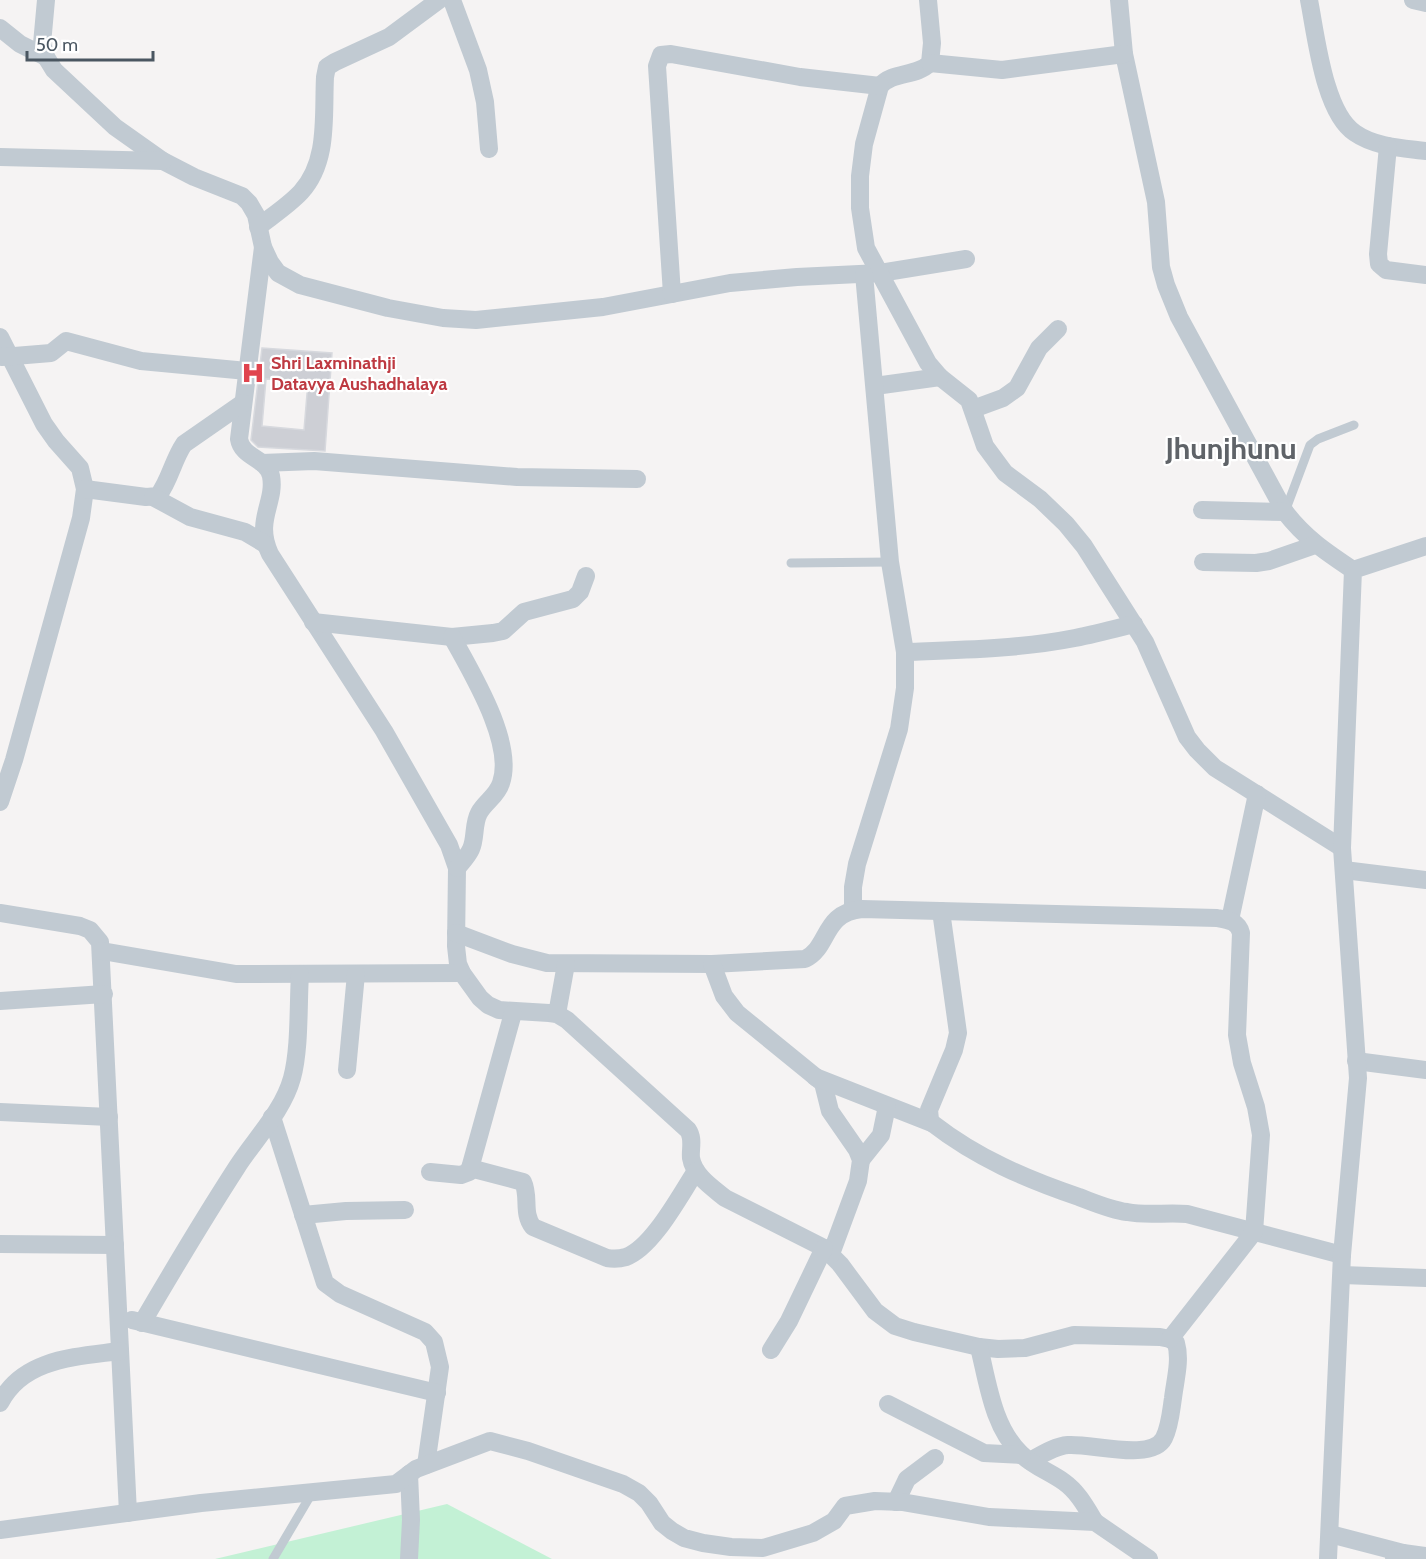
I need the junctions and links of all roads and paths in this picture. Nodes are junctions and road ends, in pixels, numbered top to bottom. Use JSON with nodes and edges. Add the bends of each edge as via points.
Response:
{"nodes":[{"id":1,"x":46,"y":0,"type":"edge"},
{"id":2,"x":439,"y":0,"type":"edge"},
{"id":3,"x":452,"y":0,"type":"edge"},
{"id":4,"x":928,"y":0,"type":"edge"},
{"id":5,"x":1119,"y":0,"type":"edge"},
{"id":6,"x":1309,"y":0,"type":"edge"},
{"id":7,"x":0,"y":28,"type":"edge"},
{"id":8,"x":1124,"y":54,"type":"junction"},
{"id":9,"x":46,"y":57,"type":"junction"},
{"id":10,"x":930,"y":63,"type":"junction"},
{"id":11,"x":880,"y":86,"type":"junction"},
{"id":12,"x":1388,"y":146,"type":"junction"},
{"id":13,"x":489,"y":149,"type":"dead end"},
{"id":14,"x":1426,"y":152,"type":"edge"},
{"id":15,"x":0,"y":157,"type":"edge"},
{"id":16,"x":163,"y":161,"type":"junction"},
{"id":17,"x":258,"y":227,"type":"junction"},
{"id":18,"x":263,"y":247,"type":"junction"},
{"id":19,"x":966,"y":259,"type":"dead end"},
{"id":20,"x":872,"y":274,"type":"junction"},
{"id":21,"x":1426,"y":275,"type":"edge"},
{"id":22,"x":672,"y":294,"type":"junction"},
{"id":23,"x":1058,"y":329,"type":"dead end"},
{"id":24,"x":0,"y":337,"type":"edge"},
{"id":25,"x":5,"y":357,"type":"edge"},
{"id":26,"x":247,"y":371,"type":"junction"},
{"id":27,"x":940,"y":377,"type":"junction"},
{"id":28,"x":874,"y":386,"type":"junction"},
{"id":29,"x":243,"y":403,"type":"junction"},
{"id":30,"x":973,"y":410,"type":"junction"},
{"id":31,"x":1354,"y":425,"type":"dead end"},
{"id":32,"x":262,"y":463,"type":"junction"},
{"id":33,"x":637,"y":479,"type":"dead end"},
{"id":34,"x":85,"y":489,"type":"junction"},
{"id":35,"x":153,"y":497,"type":"junction"},
{"id":36,"x":1202,"y":510,"type":"dead end"},
{"id":37,"x":1285,"y":512,"type":"junction"},
{"id":38,"x":265,"y":544,"type":"junction"},
{"id":39,"x":1315,"y":545,"type":"junction"},
{"id":40,"x":1426,"y":546,"type":"edge"},
{"id":41,"x":890,"y":562,"type":"junction"},
{"id":42,"x":1203,"y":562,"type":"dead end"},
{"id":43,"x":791,"y":563,"type":"dead end"},
{"id":44,"x":1353,"y":570,"type":"junction"},
{"id":45,"x":586,"y":576,"type":"dead end"},
{"id":46,"x":313,"y":622,"type":"junction"},
{"id":47,"x":1134,"y":624,"type":"junction"},
{"id":48,"x":452,"y":637,"type":"junction"},
{"id":49,"x":905,"y":652,"type":"junction"},
{"id":50,"x":1257,"y":794,"type":"junction"},
{"id":51,"x":0,"y":802,"type":"edge"},
{"id":52,"x":1342,"y":848,"type":"junction"},
{"id":53,"x":457,"y":867,"type":"junction"},
{"id":54,"x":1344,"y":870,"type":"junction"},
{"id":55,"x":1426,"y":880,"type":"edge"},
{"id":56,"x":853,"y":910,"type":"junction"},
{"id":57,"x":941,"y":911,"type":"junction"},
{"id":58,"x":0,"y":913,"type":"edge"},
{"id":59,"x":1230,"y":920,"type":"junction"},
{"id":60,"x":456,"y":933,"type":"junction"},
{"id":61,"x":102,"y":951,"type":"junction"},
{"id":62,"x":566,"y":964,"type":"junction"},
{"id":63,"x":712,"y":964,"type":"junction"},
{"id":64,"x":300,"y":974,"type":"junction"},
{"id":65,"x":356,"y":974,"type":"junction"},
{"id":66,"x":462,"y":974,"type":"junction"},
{"id":67,"x":104,"y":994,"type":"junction"},
{"id":68,"x":0,"y":1001,"type":"edge"},
{"id":69,"x":513,"y":1012,"type":"junction"},
{"id":70,"x":557,"y":1014,"type":"junction"},
{"id":71,"x":1356,"y":1061,"type":"junction"},
{"id":72,"x":347,"y":1070,"type":"dead end"},
{"id":73,"x":1426,"y":1070,"type":"edge"},
{"id":74,"x":814,"y":1076,"type":"junction"},
{"id":75,"x":887,"y":1106,"type":"junction"},
{"id":76,"x":0,"y":1112,"type":"edge"},
{"id":77,"x":110,"y":1117,"type":"junction"},
{"id":78,"x":272,"y":1117,"type":"junction"},
{"id":79,"x":932,"y":1123,"type":"junction"},
{"id":80,"x":861,"y":1160,"type":"junction"},
{"id":81,"x":470,"y":1168,"type":"junction"},
{"id":82,"x":696,"y":1171,"type":"junction"},
{"id":83,"x":430,"y":1172,"type":"dead end"},
{"id":84,"x":405,"y":1210,"type":"dead end"},
{"id":85,"x":303,"y":1215,"type":"junction"},
{"id":86,"x":1254,"y":1232,"type":"junction"},
{"id":87,"x":0,"y":1244,"type":"edge"},
{"id":88,"x":115,"y":1245,"type":"junction"},
{"id":89,"x":827,"y":1251,"type":"junction"},
{"id":90,"x":1342,"y":1255,"type":"junction"},
{"id":91,"x":1342,"y":1275,"type":"junction"},
{"id":92,"x":1426,"y":1278,"type":"edge"},
{"id":93,"x":118,"y":1317,"type":"junction"},
{"id":94,"x":142,"y":1323,"type":"junction"},
{"id":95,"x":1170,"y":1339,"type":"junction"},
{"id":96,"x":979,"y":1347,"type":"junction"},
{"id":97,"x":771,"y":1350,"type":"dead end"},
{"id":98,"x":120,"y":1351,"type":"junction"},
{"id":99,"x":9,"y":1380,"type":"edge"},
{"id":100,"x":437,"y":1393,"type":"junction"},
{"id":101,"x":0,"y":1403,"type":"edge"},
{"id":102,"x":888,"y":1404,"type":"dead end"},
{"id":103,"x":935,"y":1458,"type":"dead end"},
{"id":104,"x":1026,"y":1458,"type":"junction"},
{"id":105,"x":426,"y":1465,"type":"junction"},
{"id":106,"x":409,"y":1474,"type":"junction"},
{"id":107,"x":312,"y":1493,"type":"junction"},
{"id":108,"x":896,"y":1502,"type":"junction"},
{"id":109,"x":128,"y":1512,"type":"junction"},
{"id":110,"x":1095,"y":1522,"type":"junction"},
{"id":111,"x":0,"y":1530,"type":"edge"},
{"id":112,"x":1330,"y":1534,"type":"junction"},
{"id":113,"x":1398,"y":1556,"type":"edge"},
{"id":114,"x":1426,"y":1556,"type":"edge"},
{"id":115,"x":273,"y":1559,"type":"edge"},
{"id":116,"x":409,"y":1559,"type":"edge"},
{"id":117,"x":1149,"y":1559,"type":"edge"},
{"id":118,"x":1328,"y":1559,"type":"edge"}],
"edges":[{"from":1,"to":9,"type":"street","via":[[42,44]]},
{"from":2,"to":17,"type":"street","via":[[389,37],[327,67],[316,171],[300,193]]},
{"from":3,"to":13,"type":"street","via":[[478,69]]},
{"from":4,"to":10,"type":"street"},
{"from":5,"to":8,"type":"street"},
{"from":6,"to":12,"type":"street","via":[[1326,81],[1338,115],[1354,133]]},
{"from":7,"to":9,"type":"street"},
{"from":8,"to":10,"type":"street","via":[[1002,70]]},
{"from":8,"to":37,"type":"street","via":[[1152,183],[1166,285],[1179,317]]},
{"from":9,"to":16,"type":"street","via":[[54,70],[115,127]]},
{"from":10,"to":11,"type":"street","via":[[886,79]]},
{"from":11,"to":20,"type":"street","via":[[864,144],[860,187]]},
{"from":11,"to":22,"type":"street","via":[[661,55],[657,66]]},
{"from":12,"to":14,"type":"street"},
{"from":12,"to":21,"type":"street","via":[[1379,264],[1386,270]]},
{"from":15,"to":16,"type":"street"},
{"from":16,"to":17,"type":"street","via":[[242,196],[249,203]]},
{"from":17,"to":18,"type":"street"},
{"from":18,"to":22,"type":"street","via":[[278,273],[287,280],[388,308],[443,318],[515,318]]},
{"from":18,"to":26,"type":"street"},
{"from":19,"to":20,"type":"street"},
{"from":20,"to":22,"type":"street","via":[[730,283]]},
{"from":20,"to":27,"type":"street"},
{"from":20,"to":28,"type":"street"},
{"from":23,"to":30,"type":"street","via":[[1039,348],[1017,388]]},
{"from":24,"to":25,"type":"street"},
{"from":25,"to":26,"type":"street","via":[[51,353],[66,341],[141,361]]},
{"from":25,"to":34,"type":"street","via":[[44,424],[80,468]]},
{"from":26,"to":29,"type":"street"},
{"from":27,"to":28,"type":"street"},
{"from":27,"to":30,"type":"street","via":[[969,400]]},
{"from":28,"to":41,"type":"street"},
{"from":29,"to":32,"type":"street","via":[[240,444]]},
{"from":29,"to":35,"type":"street","via":[[184,444],[164,487]]},
{"from":30,"to":47,"type":"street","via":[[985,446],[994,459],[1005,473],[1066,524]]},
{"from":31,"to":37,"type":"lane","via":[[1310,445]]},
{"from":32,"to":33,"type":"street","via":[[314,460],[517,477]]},
{"from":32,"to":38,"type":"street","via":[[271,481],[264,520]]},
{"from":34,"to":35,"type":"street"},
{"from":34,"to":51,"type":"street","via":[[81,518]]},
{"from":35,"to":38,"type":"street","via":[[190,517],[245,532]]},
{"from":36,"to":37,"type":"street"},
{"from":37,"to":39,"type":"street"},
{"from":38,"to":46,"type":"street"},
{"from":39,"to":42,"type":"street","via":[[1256,563]]},
{"from":39,"to":44,"type":"street"},
{"from":40,"to":44,"type":"street"},
{"from":41,"to":43,"type":"lane"},
{"from":41,"to":49,"type":"street"},
{"from":44,"to":52,"type":"street"},
{"from":45,"to":48,"type":"street","via":[[573,599],[524,612],[503,631]]},
{"from":46,"to":48,"type":"street"},
{"from":46,"to":53,"type":"street","via":[[384,731],[442,832]]},
{"from":47,"to":49,"type":"street","via":[[1034,644]]},
{"from":47,"to":50,"type":"street","via":[[1187,737],[1215,768]]},
{"from":48,"to":53,"type":"street","via":[[485,698],[504,762],[500,787],[480,812],[472,849]]},
{"from":49,"to":56,"type":"street","via":[[899,729],[857,864]]},
{"from":50,"to":52,"type":"street"},
{"from":50,"to":59,"type":"street"},
{"from":52,"to":54,"type":"street"},
{"from":53,"to":60,"type":"street"},
{"from":54,"to":55,"type":"street"},
{"from":54,"to":71,"type":"street"},
{"from":56,"to":57,"type":"street"},
{"from":56,"to":63,"type":"street","via":[[834,922],[805,959]]},
{"from":57,"to":59,"type":"street"},
{"from":57,"to":79,"type":"street","via":[[958,1033],[929,1110]]},
{"from":58,"to":61,"type":"street","via":[[80,926],[96,935]]},
{"from":59,"to":86,"type":"street","via":[[1240,927],[1241,933],[1238,1041],[1262,1135]]},
{"from":60,"to":62,"type":"street","via":[[531,960]]},
{"from":60,"to":66,"type":"street"},
{"from":61,"to":64,"type":"street","via":[[218,972]]},
{"from":61,"to":67,"type":"street"},
{"from":62,"to":63,"type":"street"},
{"from":62,"to":70,"type":"street"},
{"from":63,"to":74,"type":"street","via":[[724,996],[737,1013]]},
{"from":64,"to":65,"type":"street"},
{"from":64,"to":78,"type":"street","via":[[292,1077]]},
{"from":65,"to":66,"type":"street"},
{"from":65,"to":72,"type":"street"},
{"from":66,"to":69,"type":"street","via":[[488,1005]]},
{"from":67,"to":68,"type":"street"},
{"from":67,"to":77,"type":"street"},
{"from":69,"to":70,"type":"street"},
{"from":69,"to":81,"type":"street"},
{"from":70,"to":82,"type":"street","via":[[688,1130]]},
{"from":71,"to":73,"type":"street"},
{"from":71,"to":90,"type":"street","via":[[1358,1078]]},
{"from":74,"to":75,"type":"street"},
{"from":74,"to":80,"type":"street","via":[[824,1086],[830,1111]]},
{"from":75,"to":79,"type":"street"},
{"from":75,"to":80,"type":"street","via":[[881,1135]]},
{"from":76,"to":77,"type":"street"},
{"from":77,"to":88,"type":"street"},
{"from":78,"to":85,"type":"street"},
{"from":78,"to":94,"type":"street","via":[[232,1173]]},
{"from":79,"to":86,"type":"street","via":[[1001,1168],[1035,1183],[1118,1210],[1187,1214]]},
{"from":80,"to":89,"type":"street","via":[[858,1180]]},
{"from":81,"to":82,"type":"street","via":[[523,1182],[526,1214],[533,1227],[617,1259],[627,1257],[648,1241]]},
{"from":81,"to":83,"type":"street","via":[[461,1175]]},
{"from":82,"to":89,"type":"street","via":[[725,1198]]},
{"from":84,"to":85,"type":"street"},
{"from":85,"to":100,"type":"street","via":[[325,1283],[425,1332],[434,1342],[440,1367]]},
{"from":86,"to":90,"type":"street"},
{"from":86,"to":95,"type":"street"},
{"from":87,"to":88,"type":"street"},
{"from":88,"to":93,"type":"street"},
{"from":89,"to":96,"type":"street","via":[[885,1320],[914,1332]]},
{"from":89,"to":97,"type":"street"},
{"from":90,"to":91,"type":"street"},
{"from":91,"to":92,"type":"street"},
{"from":91,"to":112,"type":"street"},
{"from":93,"to":94,"type":"street"},
{"from":93,"to":98,"type":"street"},
{"from":94,"to":100,"type":"street"},
{"from":95,"to":96,"type":"street","via":[[1074,1335],[1025,1348]]},
{"from":95,"to":104,"type":"street","via":[[1176,1343],[1178,1355],[1168,1428],[1160,1444],[1152,1449],[1134,1450],[1066,1445]]},
{"from":96,"to":104,"type":"street","via":[[994,1409],[1011,1442]]},
{"from":98,"to":99,"type":"street","via":[[62,1359]]},
{"from":98,"to":109,"type":"street"},
{"from":99,"to":101,"type":"street"},
{"from":100,"to":105,"type":"street"},
{"from":102,"to":104,"type":"street","via":[[984,1453]]},
{"from":103,"to":108,"type":"street","via":[[907,1479]]},
{"from":104,"to":110,"type":"street","via":[[1076,1492]]},
{"from":105,"to":106,"type":"street"},
{"from":105,"to":108,"type":"street","via":[[490,1442],[528,1451],[639,1493],[662,1524],[684,1538],[731,1546],[763,1548],[813,1533],[834,1521],[845,1506]]},
{"from":106,"to":107,"type":"street","via":[[396,1484]]},
{"from":106,"to":116,"type":"street"},
{"from":107,"to":109,"type":"street"},
{"from":107,"to":115,"type":"lane"},
{"from":108,"to":110,"type":"street","via":[[989,1517]]},
{"from":109,"to":111,"type":"street"},
{"from":110,"to":117,"type":"street"},
{"from":112,"to":113,"type":"street"},
{"from":112,"to":118,"type":"street"},
{"from":113,"to":114,"type":"street"}]}
